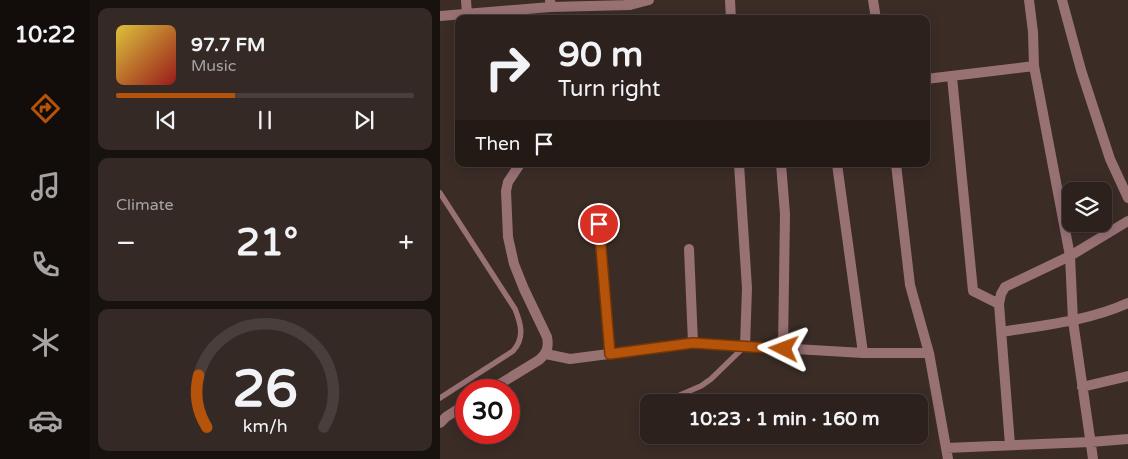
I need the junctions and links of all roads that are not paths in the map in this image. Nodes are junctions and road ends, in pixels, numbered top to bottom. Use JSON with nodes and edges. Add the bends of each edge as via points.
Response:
{"nodes":[{"id":1,"x":466,"y":0,"type":"edge"},
{"id":2,"x":649,"y":0,"type":"edge"},
{"id":3,"x":730,"y":0,"type":"edge"},
{"id":4,"x":873,"y":0,"type":"edge"},
{"id":5,"x":1029,"y":0,"type":"edge"},
{"id":6,"x":1062,"y":0,"type":"edge"},
{"id":7,"x":630,"y":2,"type":"edge"},
{"id":8,"x":550,"y":4,"type":"edge"},
{"id":9,"x":533,"y":13,"type":"edge"},
{"id":10,"x":455,"y":15,"type":"edge"},
{"id":11,"x":467,"y":15,"type":"joint"},
{"id":12,"x":731,"y":15,"type":"edge"},
{"id":13,"x":875,"y":15,"type":"edge"},
{"id":14,"x":440,"y":16,"type":"edge"},
{"id":15,"x":1034,"y":66,"type":"junction"},
{"id":16,"x":952,"y":77,"type":"junction"},
{"id":17,"x":930,"y":80,"type":"edge"},
{"id":18,"x":518,"y":167,"type":"edge"},
{"id":19,"x":738,"y":167,"type":"edge"},
{"id":20,"x":781,"y":167,"type":"edge"},
{"id":21,"x":837,"y":167,"type":"edge"},
{"id":22,"x":896,"y":167,"type":"edge"},
{"id":23,"x":440,"y":193,"type":"edge"},
{"id":24,"x":1128,"y":198,"type":"edge"},
{"id":25,"x":1128,"y":221,"type":"edge"},
{"id":26,"x":599,"y":224,"type":"dead end"},
{"id":27,"x":689,"y":249,"type":"dead end"},
{"id":28,"x":1070,"y":256,"type":"junction"},
{"id":29,"x":1128,"y":303,"type":"edge"},
{"id":30,"x":999,"y":304,"type":"junction"},
{"id":31,"x":1073,"y":321,"type":"junction"},
{"id":32,"x":1001,"y":332,"type":"junction"},
{"id":33,"x":693,"y":343,"type":"junction"},
{"id":34,"x":745,"y":346,"type":"junction"},
{"id":35,"x":784,"y":349,"type":"junction"},
{"id":36,"x":863,"y":353,"type":"junction"},
{"id":37,"x":929,"y":353,"type":"junction"},
{"id":38,"x":546,"y":354,"type":"junction"},
{"id":39,"x":610,"y":354,"type":"junction"},
{"id":40,"x":1128,"y":376,"type":"edge"},
{"id":41,"x":507,"y":379,"type":"edge"},
{"id":42,"x":1082,"y":386,"type":"junction"},
{"id":43,"x":682,"y":394,"type":"edge"},
{"id":44,"x":440,"y":398,"type":"edge"},
{"id":45,"x":455,"y":411,"type":"edge"},
{"id":46,"x":440,"y":423,"type":"edge"},
{"id":47,"x":1128,"y":439,"type":"edge"},
{"id":48,"x":1091,"y":442,"type":"junction"},
{"id":49,"x":1010,"y":445,"type":"junction"},
{"id":50,"x":946,"y":448,"type":"junction"},
{"id":51,"x":948,"y":459,"type":"edge"},
{"id":52,"x":1093,"y":459,"type":"edge"}],
"edges":[{"from":1,"to":11,"type":"street"},
{"from":2,"to":7,"type":"street"},
{"from":3,"to":12,"type":"street"},
{"from":4,"to":13,"type":"street"},
{"from":5,"to":15,"type":"street"},
{"from":6,"to":24,"type":"street","via":[[1110,159]]},
{"from":7,"to":8,"type":"street"},
{"from":8,"to":9,"type":"street"},
{"from":9,"to":11,"type":"street"},
{"from":10,"to":14,"type":"street"},
{"from":15,"to":16,"type":"street"},
{"from":15,"to":28,"type":"street"},
{"from":16,"to":17,"type":"street"},
{"from":16,"to":30,"type":"street","via":[[974,291]]},
{"from":18,"to":38,"type":"street","via":[[506,191],[508,237],[514,264],[547,337]]},
{"from":19,"to":34,"type":"street","via":[[747,288]]},
{"from":20,"to":35,"type":"street"},
{"from":21,"to":36,"type":"street"},
{"from":22,"to":37,"type":"street","via":[[910,286]]},
{"from":23,"to":44,"type":"lane","via":[[515,309],[522,334],[513,351]]},
{"from":25,"to":28,"type":"street"},
{"from":26,"to":39,"type":"street"},
{"from":27,"to":33,"type":"street"},
{"from":28,"to":30,"type":"street","via":[[1005,287]]},
{"from":28,"to":31,"type":"street"},
{"from":29,"to":31,"type":"street"},
{"from":30,"to":32,"type":"street"},
{"from":31,"to":32,"type":"street"},
{"from":31,"to":42,"type":"street"},
{"from":32,"to":49,"type":"street"},
{"from":33,"to":34,"type":"street"},
{"from":33,"to":39,"type":"street"},
{"from":34,"to":35,"type":"street"},
{"from":34,"to":43,"type":"lane","via":[[711,379]]},
{"from":35,"to":36,"type":"street"},
{"from":36,"to":37,"type":"street"},
{"from":37,"to":50,"type":"street"},
{"from":38,"to":39,"type":"street","via":[[570,359]]},
{"from":38,"to":41,"type":"street"},
{"from":40,"to":42,"type":"street"},
{"from":42,"to":48,"type":"street"},
{"from":45,"to":46,"type":"street"},
{"from":47,"to":48,"type":"street"},
{"from":48,"to":49,"type":"street"},
{"from":48,"to":52,"type":"street"},
{"from":49,"to":50,"type":"street"},
{"from":50,"to":51,"type":"street"}]}
